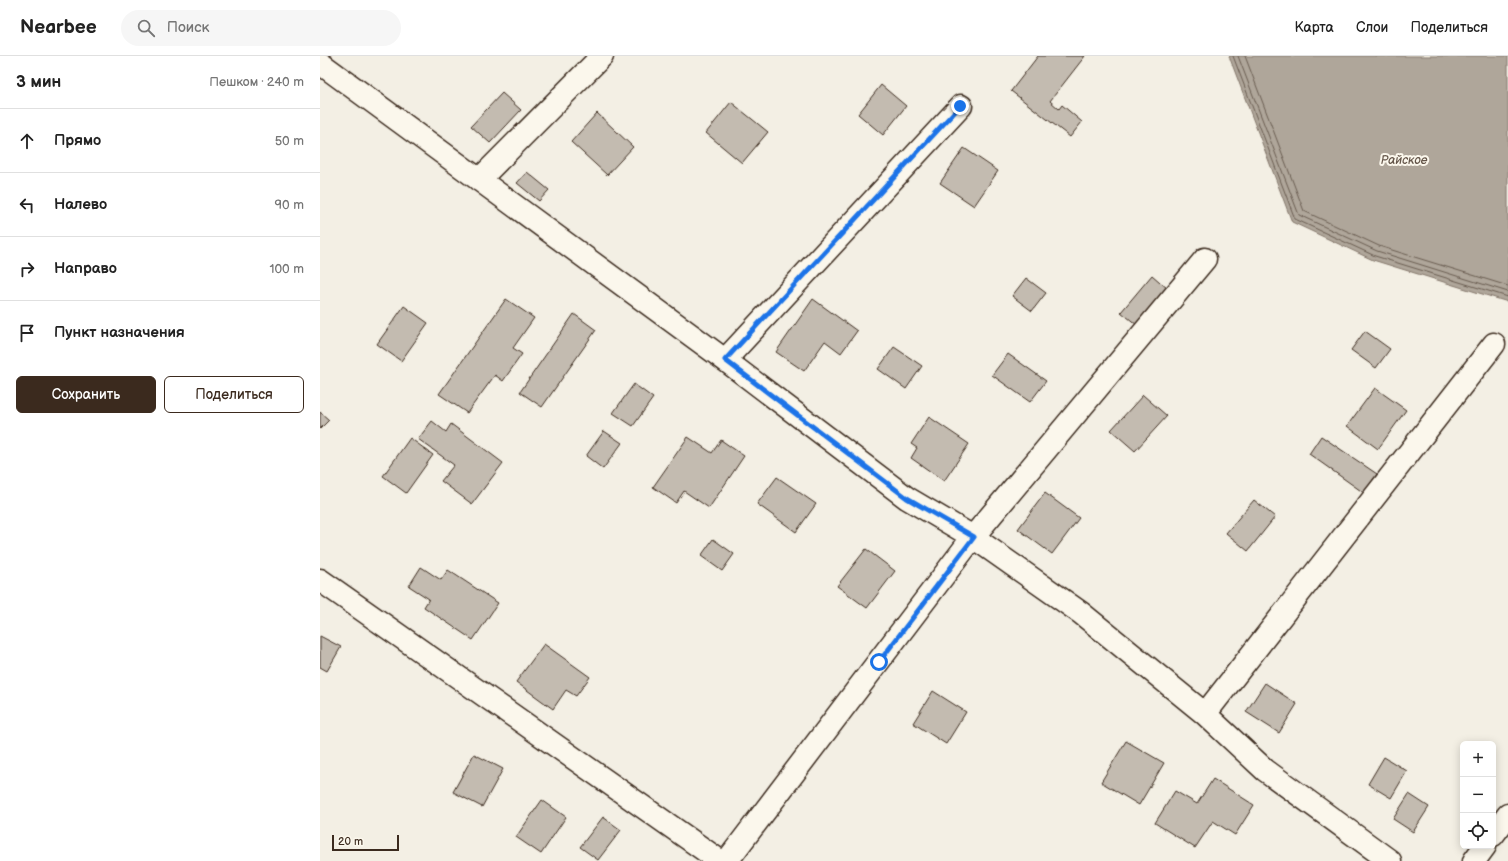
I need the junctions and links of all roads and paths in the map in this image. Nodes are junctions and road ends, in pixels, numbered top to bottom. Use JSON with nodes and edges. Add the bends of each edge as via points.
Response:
{"nodes":[{"id":1,"x":602,"y":56,"type":"edge"},
{"id":2,"x":320,"y":63,"type":"edge"},
{"id":3,"x":960,"y":106,"type":"dead end"},
{"id":4,"x":479,"y":180,"type":"junction"},
{"id":5,"x":1205,"y":259,"type":"dead end"},
{"id":6,"x":1494,"y":344,"type":"dead end"},
{"id":7,"x":725,"y":360,"type":"junction"},
{"id":8,"x":974,"y":537,"type":"junction"},
{"id":9,"x":320,"y":580,"type":"edge"},
{"id":10,"x":1205,"y":714,"type":"junction"},
{"id":11,"x":1508,"y":815,"type":"edge"},
{"id":12,"x":1496,"y":831,"type":"edge"},
{"id":13,"x":1483,"y":849,"type":"edge"},
{"id":14,"x":720,"y":861,"type":"edge"},
{"id":15,"x":727,"y":861,"type":"edge"},
{"id":16,"x":1390,"y":861,"type":"edge"},
{"id":17,"x":1474,"y":861,"type":"edge"}],
"edges":[{"from":1,"to":4,"type":"street"},
{"from":2,"to":4,"type":"street"},
{"from":3,"to":7,"type":"street"},
{"from":4,"to":7,"type":"street"},
{"from":5,"to":8,"type":"street"},
{"from":6,"to":10,"type":"street"},
{"from":7,"to":8,"type":"street","via":[[907,498]]},
{"from":8,"to":10,"type":"street","via":[[1081,613]]},
{"from":8,"to":15,"type":"street"},
{"from":9,"to":14,"type":"street"},
{"from":10,"to":16,"type":"street","via":[[1265,770]]},
{"from":11,"to":12,"type":"street"},
{"from":13,"to":17,"type":"street"}]}
